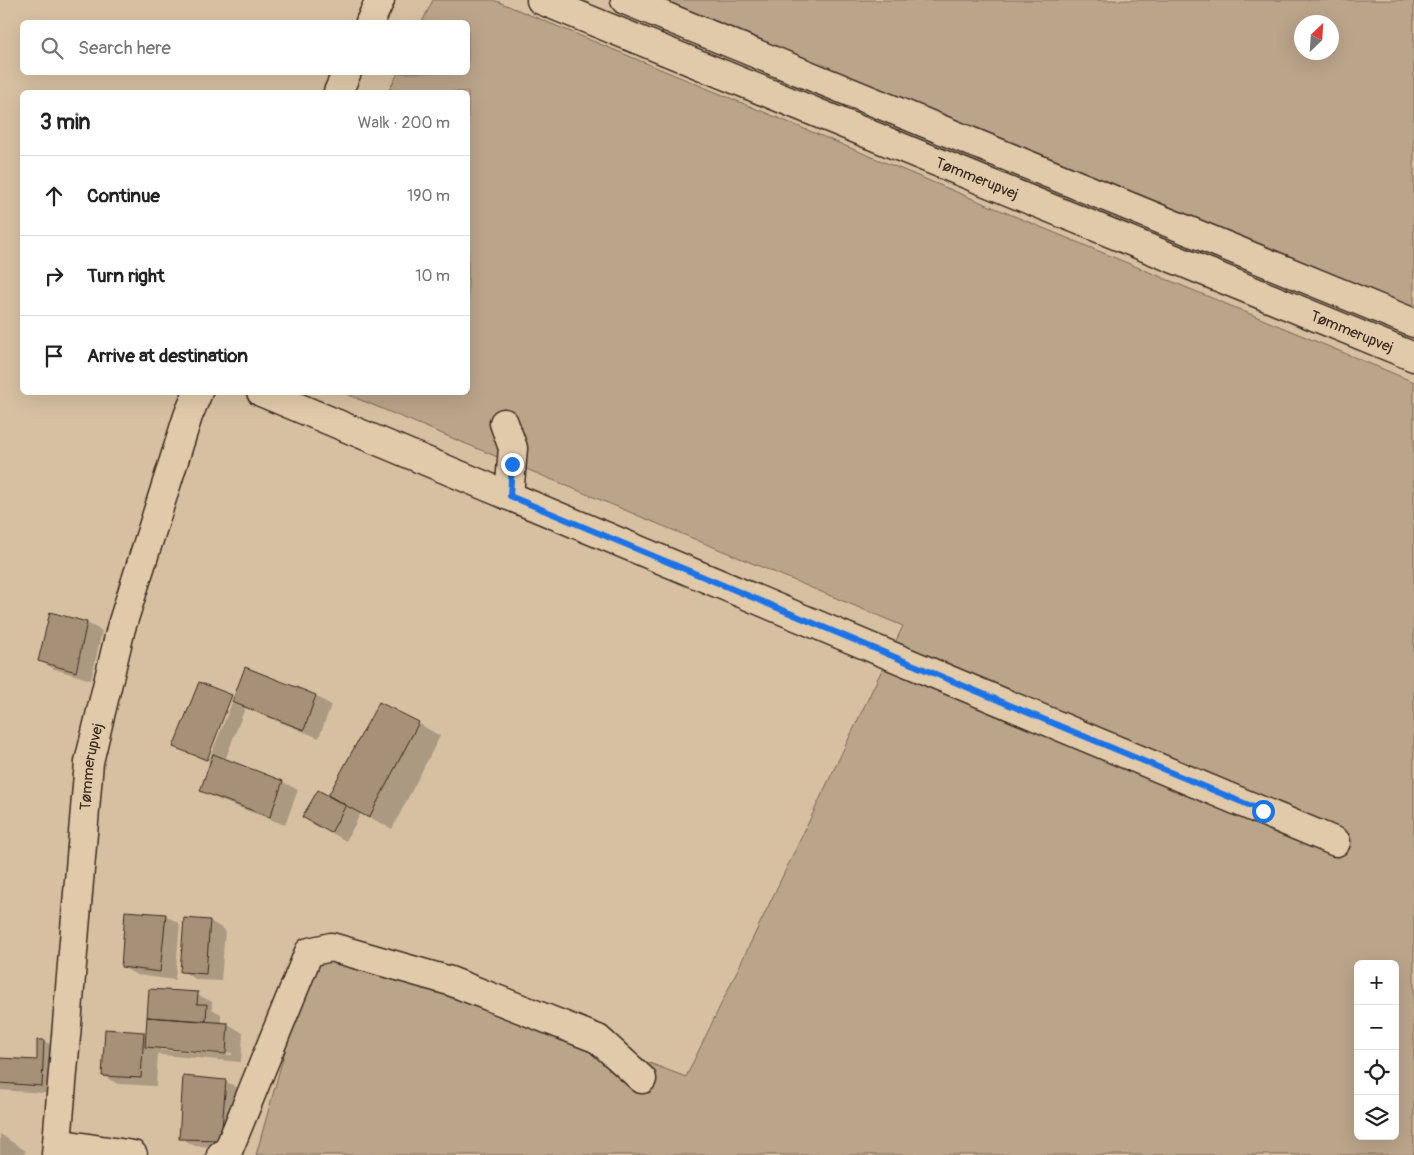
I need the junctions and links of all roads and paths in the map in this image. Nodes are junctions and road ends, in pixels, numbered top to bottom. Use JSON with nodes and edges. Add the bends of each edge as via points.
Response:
{"nodes":[{"id":1,"x":380,"y":0,"type":"edge"},
{"id":2,"x":541,"y":0,"type":"edge"},
{"id":3,"x":625,"y":0,"type":"edge"},
{"id":4,"x":371,"y":20,"type":"edge"},
{"id":5,"x":346,"y":75,"type":"edge"},
{"id":6,"x":339,"y":90,"type":"edge"},
{"id":7,"x":1414,"y":323,"type":"edge"},
{"id":8,"x":1414,"y":357,"type":"edge"},
{"id":9,"x":197,"y":395,"type":"edge"},
{"id":10,"x":268,"y":395,"type":"edge"},
{"id":11,"x":504,"y":424,"type":"dead end"},
{"id":12,"x":510,"y":496,"type":"junction"},
{"id":13,"x":1336,"y":842,"type":"dead end"},
{"id":14,"x":642,"y":1078,"type":"dead end"},
{"id":15,"x":56,"y":1149,"type":"edge"},
{"id":16,"x":133,"y":1155,"type":"edge"},
{"id":17,"x":220,"y":1155,"type":"edge"}],
"edges":[{"from":1,"to":4,"type":"street"},
{"from":2,"to":8,"type":"street","name":"Tømmerupvej"},
{"from":3,"to":7,"type":"street"},
{"from":5,"to":6,"type":"street"},
{"from":9,"to":15,"type":"street","name":"Tømmerupvej","via":[[121,628],[89,762]]},
{"from":10,"to":12,"type":"street"},
{"from":11,"to":12,"type":"street","via":[[513,448]]},
{"from":12,"to":13,"type":"street"},
{"from":14,"to":17,"type":"street","via":[[598,1039],[450,981],[331,947],[309,952],[228,1151]]},
{"from":15,"to":16,"type":"street"}]}
